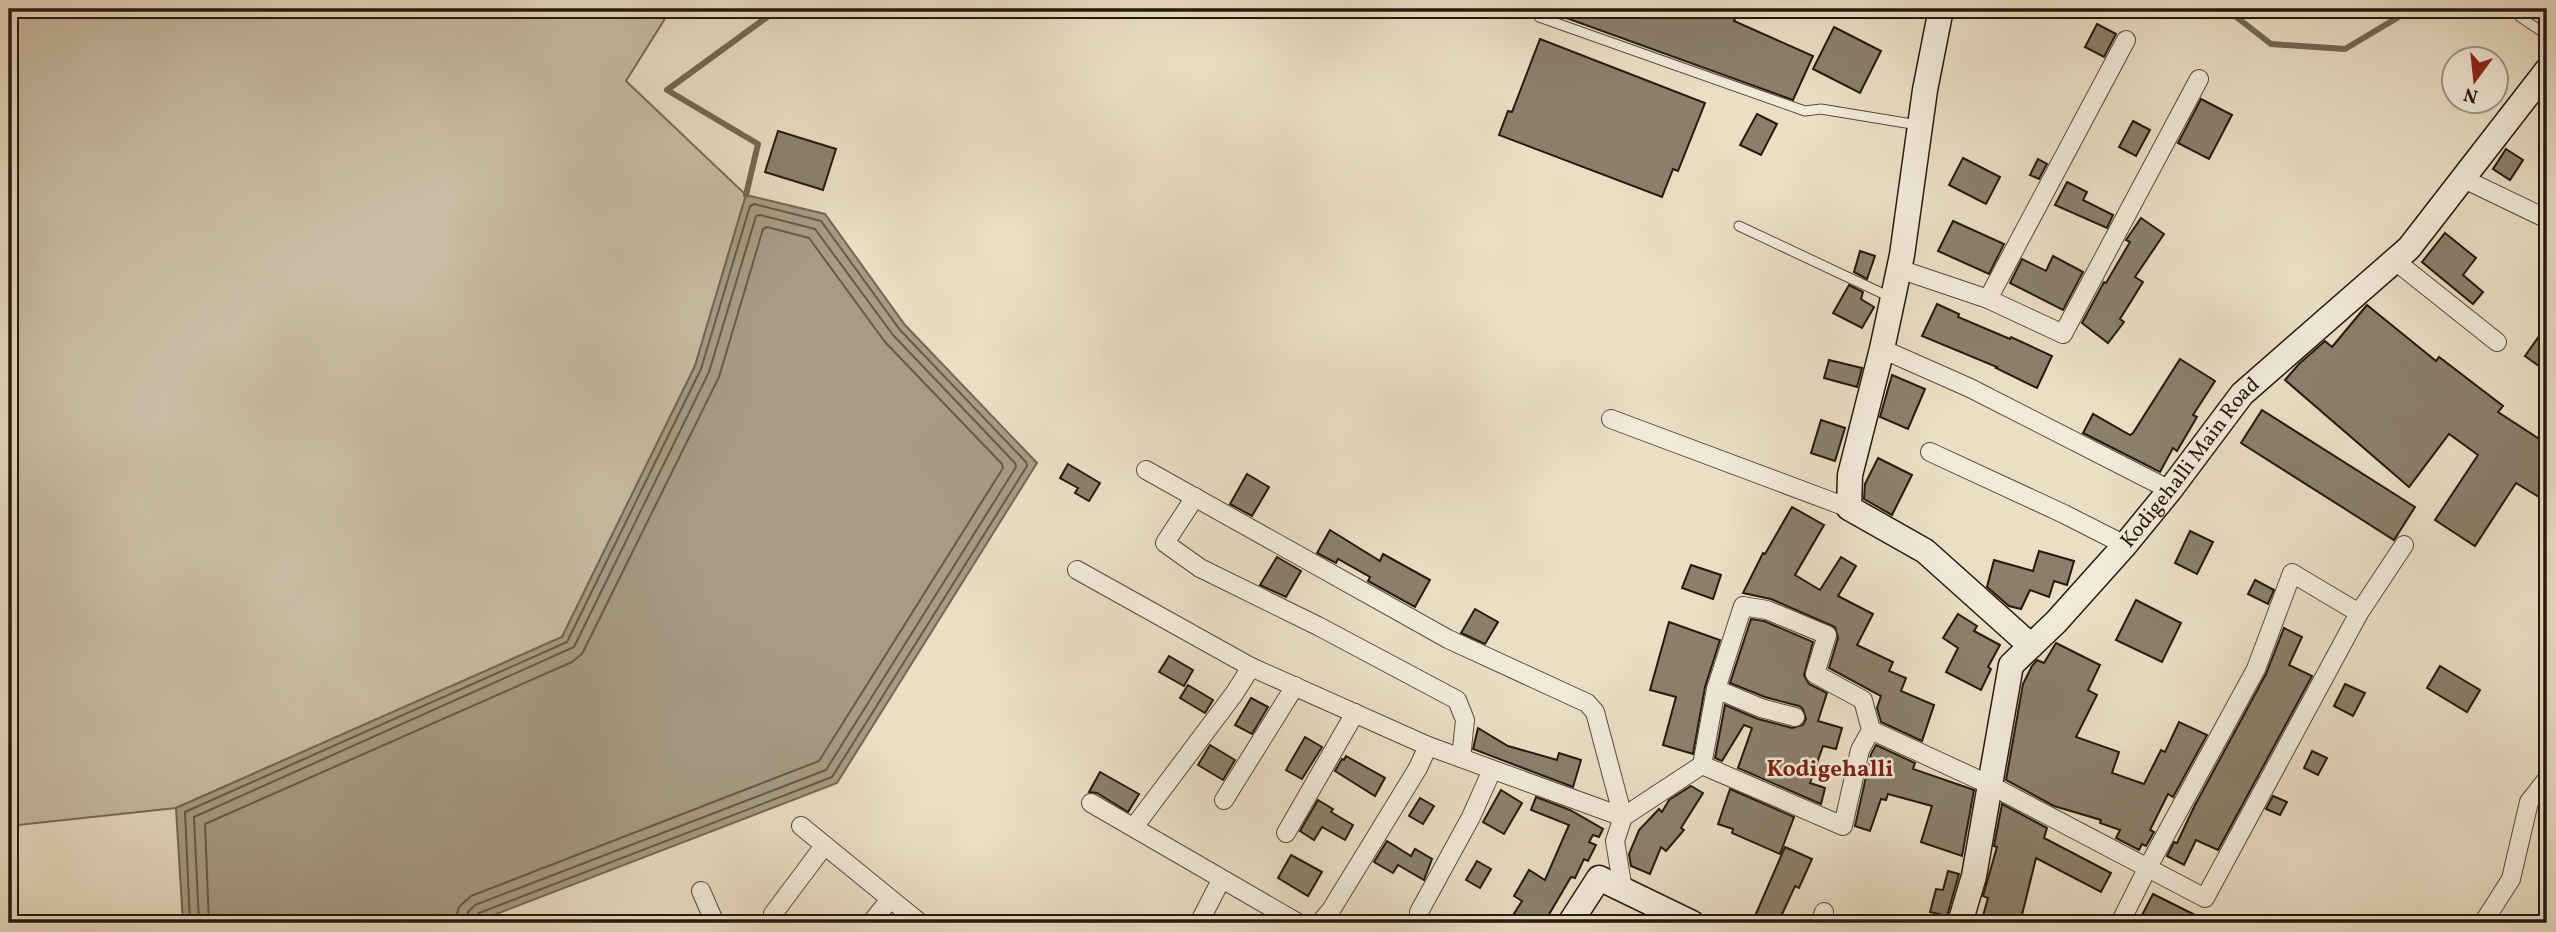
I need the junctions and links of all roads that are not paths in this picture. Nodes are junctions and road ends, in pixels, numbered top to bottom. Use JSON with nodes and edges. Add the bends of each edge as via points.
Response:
{"nodes":[{"id":1,"x":1941,"y":9,"type":"edge"},
{"id":2,"x":2526,"y":9,"type":"edge"},
{"id":3,"x":1539,"y":17,"type":"dead end"},
{"id":4,"x":2547,"y":35,"type":"edge"},
{"id":5,"x":2126,"y":40,"type":"dead end"},
{"id":6,"x":2547,"y":71,"type":"edge"},
{"id":7,"x":2199,"y":79,"type":"dead end"},
{"id":8,"x":1920,"y":125,"type":"junction"},
{"id":9,"x":2464,"y":179,"type":"junction"},
{"id":10,"x":2547,"y":219,"type":"edge"},
{"id":11,"x":1739,"y":226,"type":"dead end"},
{"id":12,"x":2394,"y":260,"type":"junction"},
{"id":13,"x":1899,"y":269,"type":"junction"},
{"id":14,"x":1892,"y":298,"type":"junction"},
{"id":15,"x":1989,"y":299,"type":"junction"},
{"id":16,"x":2497,"y":342,"type":"dead end"},
{"id":17,"x":1882,"y":349,"type":"junction"},
{"id":18,"x":1611,"y":419,"type":"dead end"},
{"id":19,"x":1930,"y":452,"type":"dead end"},
{"id":20,"x":1146,"y":470,"type":"dead end"},
{"id":21,"x":2170,"y":490,"type":"junction"},
{"id":22,"x":1195,"y":497,"type":"junction"},
{"id":23,"x":1849,"y":508,"type":"junction"},
{"id":24,"x":2125,"y":545,"type":"junction"},
{"id":25,"x":2403,"y":545,"type":"dead end"},
{"id":26,"x":1077,"y":570,"type":"dead end"},
{"id":27,"x":2359,"y":613,"type":"junction"},
{"id":28,"x":2031,"y":646,"type":"junction"},
{"id":29,"x":1251,"y":667,"type":"junction"},
{"id":30,"x":1295,"y":687,"type":"junction"},
{"id":31,"x":1716,"y":689,"type":"junction"},
{"id":32,"x":1355,"y":713,"type":"junction"},
{"id":33,"x":1795,"y":717,"type":"dead end"},
{"id":34,"x":1871,"y":730,"type":"junction"},
{"id":35,"x":1428,"y":746,"type":"junction"},
{"id":36,"x":1461,"y":758,"type":"junction"},
{"id":37,"x":1702,"y":765,"type":"junction"},
{"id":38,"x":1493,"y":769,"type":"junction"},
{"id":39,"x":2547,"y":779,"type":"edge"},
{"id":40,"x":1990,"y":785,"type":"junction"},
{"id":41,"x":1224,"y":800,"type":"dead end"},
{"id":42,"x":1091,"y":803,"type":"dead end"},
{"id":43,"x":1623,"y":817,"type":"junction"},
{"id":44,"x":801,"y":826,"type":"dead end"},
{"id":45,"x":1133,"y":827,"type":"junction"},
{"id":46,"x":1286,"y":833,"type":"dead end"},
{"id":47,"x":824,"y":846,"type":"junction"},
{"id":48,"x":2148,"y":867,"type":"junction"},
{"id":49,"x":1221,"y":880,"type":"junction"},
{"id":50,"x":1623,"y":890,"type":"junction"},
{"id":51,"x":701,"y":891,"type":"dead end"},
{"id":52,"x":890,"y":899,"type":"junction"},
{"id":53,"x":1419,"y":912,"type":"dead end"},
{"id":54,"x":773,"y":914,"type":"dead end"},
{"id":55,"x":715,"y":923,"type":"edge"},
{"id":56,"x":871,"y":923,"type":"edge"},
{"id":57,"x":920,"y":923,"type":"edge"},
{"id":58,"x":1199,"y":923,"type":"edge"},
{"id":59,"x":1298,"y":923,"type":"edge"},
{"id":60,"x":1320,"y":923,"type":"edge"},
{"id":61,"x":1570,"y":923,"type":"edge"},
{"id":62,"x":1692,"y":923,"type":"edge"},
{"id":63,"x":1960,"y":923,"type":"edge"},
{"id":64,"x":2120,"y":923,"type":"edge"},
{"id":65,"x":2483,"y":923,"type":"edge"}],
"edges":[{"from":1,"to":8,"type":"street"},
{"from":2,"to":4,"type":"lane","via":[[2521,17]]},
{"from":3,"to":8,"type":"lane","via":[[1805,111],[1821,109]]},
{"from":5,"to":15,"type":"street"},
{"from":6,"to":9,"type":"street","name":"Kodigehalli Main Road"},
{"from":7,"to":15,"type":"street","via":[[2063,334]]},
{"from":8,"to":13,"type":"street"},
{"from":9,"to":10,"type":"street"},
{"from":9,"to":12,"type":"street","name":"Kodigehalli Main Road","via":[[2409,248]]},
{"from":11,"to":14,"type":"lane"},
{"from":12,"to":16,"type":"street"},
{"from":12,"to":21,"type":"street","name":"Kodigehalli Main Road","via":[[2242,394]]},
{"from":13,"to":14,"type":"street"},
{"from":13,"to":15,"type":"street"},
{"from":14,"to":17,"type":"street"},
{"from":17,"to":21,"type":"street","via":[[1970,388]]},
{"from":17,"to":23,"type":"street","via":[[1850,475]]},
{"from":18,"to":23,"type":"street"},
{"from":19,"to":24,"type":"street"},
{"from":20,"to":22,"type":"street"},
{"from":21,"to":24,"type":"street","name":"Kodigehalli Main Road"},
{"from":22,"to":36,"type":"street","via":[[1165,543],[1200,568],[1457,700],[1465,720]]},
{"from":22,"to":43,"type":"street","via":[[1448,639],[1587,703],[1595,712]]},
{"from":23,"to":28,"type":"street","via":[[1925,551]]},
{"from":24,"to":28,"type":"street","name":"Kodigehalli Main Road"},
{"from":25,"to":27,"type":"street"},
{"from":26,"to":29,"type":"street"},
{"from":27,"to":48,"type":"street","via":[[2205,898]]},
{"from":27,"to":48,"type":"street","via":[[2292,573],[2256,669]]},
{"from":28,"to":40,"type":"street","name":"Kodigehalli Main Road","via":[[2011,665]]},
{"from":29,"to":30,"type":"street"},
{"from":29,"to":45,"type":"street"},
{"from":30,"to":32,"type":"street"},
{"from":30,"to":41,"type":"street"},
{"from":31,"to":33,"type":"street"},
{"from":31,"to":34,"type":"street","via":[[1743,606],[1768,610],[1827,635],[1815,674],[1863,700]]},
{"from":31,"to":37,"type":"street"},
{"from":32,"to":35,"type":"street"},
{"from":32,"to":46,"type":"street"},
{"from":34,"to":37,"type":"street","via":[[1860,750],[1843,825]]},
{"from":34,"to":40,"type":"street"},
{"from":35,"to":36,"type":"street"},
{"from":35,"to":60,"type":"street"},
{"from":36,"to":38,"type":"street"},
{"from":37,"to":43,"type":"street"},
{"from":38,"to":43,"type":"street"},
{"from":38,"to":53,"type":"street"},
{"from":39,"to":65,"type":"street","via":[[2529,802],[2511,879]]},
{"from":40,"to":48,"type":"street"},
{"from":40,"to":63,"type":"street","name":"Kodigehalli Main Road","via":[[1974,876]]},
{"from":42,"to":45,"type":"street"},
{"from":43,"to":50,"type":"street","via":[[1615,841]]},
{"from":44,"to":47,"type":"street"},
{"from":45,"to":49,"type":"street"},
{"from":47,"to":52,"type":"street"},
{"from":47,"to":54,"type":"street"},
{"from":48,"to":64,"type":"street"},
{"from":49,"to":58,"type":"street"},
{"from":49,"to":59,"type":"street"},
{"from":50,"to":61,"type":"street","via":[[1598,878]]},
{"from":50,"to":62,"type":"street"},
{"from":51,"to":55,"type":"street"},
{"from":52,"to":56,"type":"street"},
{"from":52,"to":57,"type":"street"}]}
